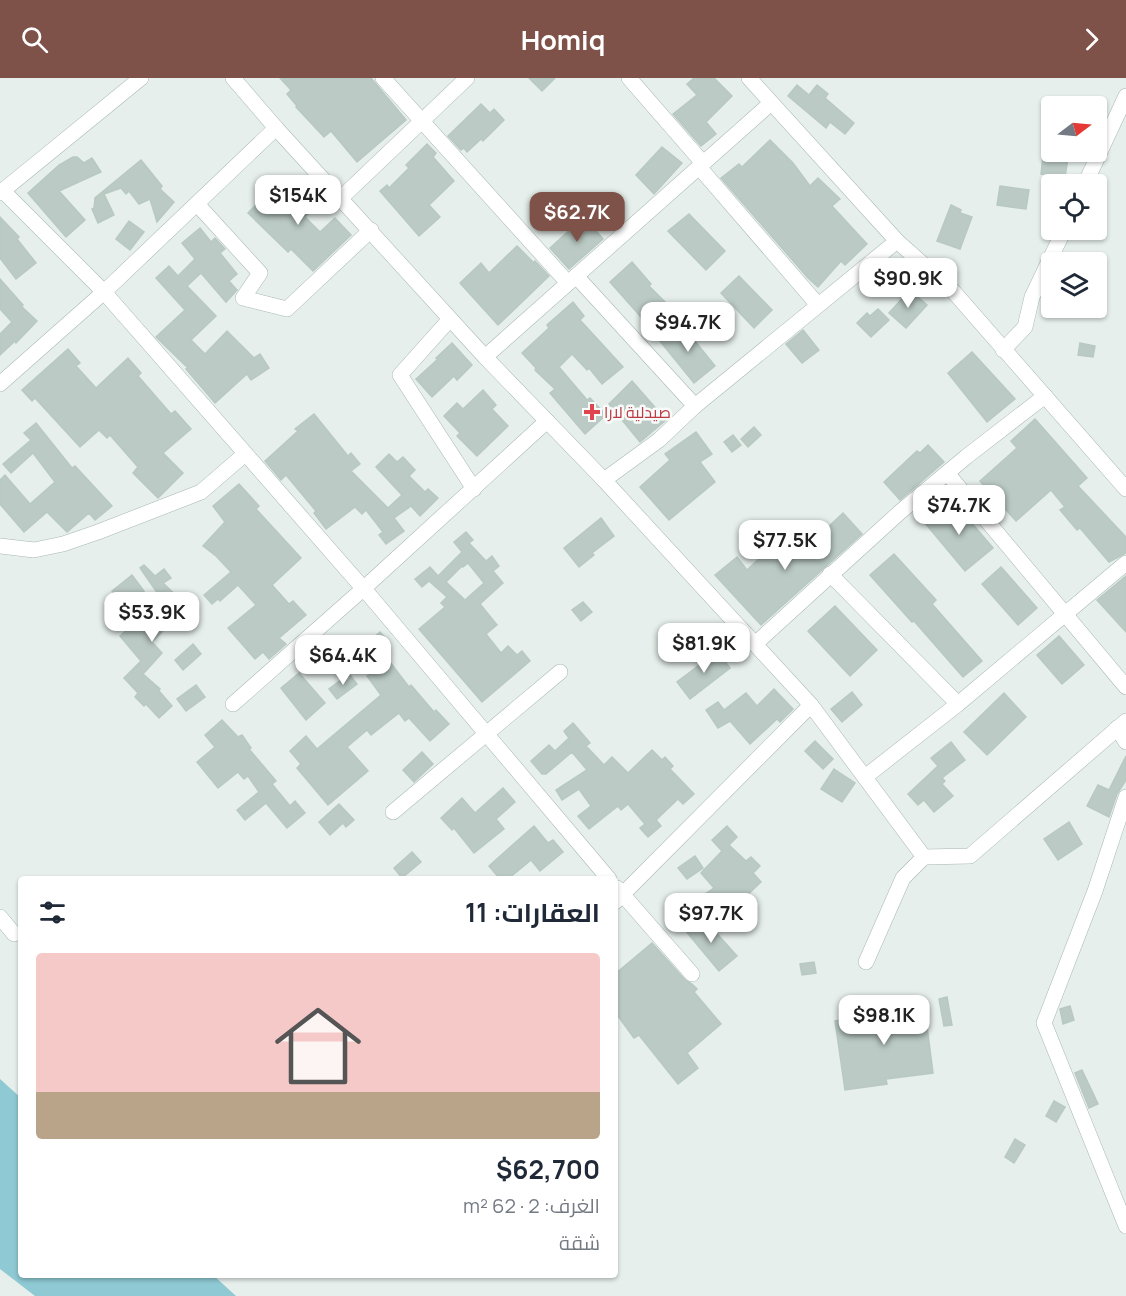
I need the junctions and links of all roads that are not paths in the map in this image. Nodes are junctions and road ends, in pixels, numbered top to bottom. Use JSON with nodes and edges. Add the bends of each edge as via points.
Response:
{"nodes":[{"id":1,"x":141,"y":78,"type":"edge"},
{"id":2,"x":233,"y":78,"type":"edge"},
{"id":3,"x":383,"y":78,"type":"edge"},
{"id":4,"x":467,"y":78,"type":"edge"},
{"id":5,"x":749,"y":78,"type":"edge"},
{"id":6,"x":635,"y":80,"type":"edge"},
{"id":7,"x":1126,"y":96,"type":"edge"},
{"id":8,"x":771,"y":103,"type":"junction"},
{"id":9,"x":422,"y":120,"type":"junction"},
{"id":10,"x":276,"y":128,"type":"junction"},
{"id":11,"x":701,"y":165,"type":"junction"},
{"id":12,"x":1090,"y":174,"type":"edge"},
{"id":13,"x":1,"y":192,"type":"edge"},
{"id":14,"x":341,"y":198,"type":"junction"},
{"id":15,"x":197,"y":204,"type":"junction"},
{"id":16,"x":371,"y":230,"type":"junction"},
{"id":17,"x":1059,"y":240,"type":"edge"},
{"id":18,"x":897,"y":241,"type":"junction"},
{"id":19,"x":572,"y":279,"type":"junction"},
{"id":20,"x":104,"y":292,"type":"junction"},
{"id":21,"x":818,"y":305,"type":"junction"},
{"id":22,"x":450,"y":319,"type":"junction"},
{"id":23,"x":1003,"y":350,"type":"junction"},
{"id":24,"x":485,"y":357,"type":"junction"},
{"id":25,"x":0,"y":384,"type":"edge"},
{"id":26,"x":1045,"y":396,"type":"junction"},
{"id":27,"x":695,"y":406,"type":"junction"},
{"id":28,"x":547,"y":421,"type":"junction"},
{"id":29,"x":245,"y":454,"type":"junction"},
{"id":30,"x":946,"y":473,"type":"junction"},
{"id":31,"x":604,"y":480,"type":"junction"},
{"id":32,"x":474,"y":489,"type":"junction"},
{"id":33,"x":1126,"y":489,"type":"edge"},
{"id":34,"x":0,"y":546,"type":"edge"},
{"id":35,"x":1126,"y":562,"type":"edge"},
{"id":36,"x":830,"y":574,"type":"junction"},
{"id":37,"x":363,"y":589,"type":"junction"},
{"id":38,"x":1064,"y":613,"type":"junction"},
{"id":39,"x":755,"y":644,"type":"junction"},
{"id":40,"x":560,"y":672,"type":"dead end"},
{"id":41,"x":1126,"y":687,"type":"edge"},
{"id":42,"x":233,"y":704,"type":"dead end"},
{"id":43,"x":957,"y":704,"type":"junction"},
{"id":44,"x":811,"y":705,"type":"junction"},
{"id":45,"x":1122,"y":725,"type":"edge"},
{"id":46,"x":486,"y":734,"type":"junction"},
{"id":47,"x":1126,"y":742,"type":"edge"},
{"id":48,"x":865,"y":777,"type":"junction"},
{"id":49,"x":1126,"y":797,"type":"edge"},
{"id":50,"x":393,"y":812,"type":"dead end"},
{"id":51,"x":924,"y":857,"type":"junction"},
{"id":52,"x":606,"y":876,"type":"edge"},
{"id":53,"x":618,"y":894,"type":"edge"},
{"id":54,"x":0,"y":917,"type":"edge"},
{"id":55,"x":14,"y":934,"type":"dead end"},
{"id":56,"x":866,"y":962,"type":"dead end"},
{"id":57,"x":692,"y":974,"type":"dead end"},
{"id":58,"x":1126,"y":1226,"type":"edge"}],
"edges":[{"from":1,"to":13,"type":"street"},
{"from":2,"to":10,"type":"street"},
{"from":3,"to":9,"type":"street"},
{"from":4,"to":9,"type":"street"},
{"from":5,"to":8,"type":"street"},
{"from":6,"to":11,"type":"street"},
{"from":7,"to":12,"type":"street"},
{"from":8,"to":11,"type":"street"},
{"from":8,"to":18,"type":"street"},
{"from":9,"to":14,"type":"street"},
{"from":9,"to":19,"type":"street"},
{"from":10,"to":14,"type":"street"},
{"from":10,"to":15,"type":"street"},
{"from":11,"to":19,"type":"street"},
{"from":11,"to":21,"type":"street"},
{"from":13,"to":20,"type":"street"},
{"from":14,"to":16,"type":"street"},
{"from":15,"to":16,"type":"street","via":[[260,273],[243,298],[287,309]]},
{"from":15,"to":20,"type":"street"},
{"from":16,"to":22,"type":"street"},
{"from":17,"to":23,"type":"street","via":[[1032,297],[1025,327]]},
{"from":18,"to":21,"type":"street"},
{"from":18,"to":23,"type":"street","via":[[953,291]]},
{"from":19,"to":24,"type":"street"},
{"from":19,"to":27,"type":"street"},
{"from":20,"to":25,"type":"street"},
{"from":20,"to":29,"type":"street"},
{"from":21,"to":27,"type":"street"},
{"from":22,"to":24,"type":"street"},
{"from":22,"to":32,"type":"street","via":[[400,375]]},
{"from":23,"to":26,"type":"street"},
{"from":24,"to":28,"type":"street"},
{"from":26,"to":30,"type":"street"},
{"from":26,"to":33,"type":"street"},
{"from":27,"to":31,"type":"street","via":[[659,440]]},
{"from":28,"to":31,"type":"street"},
{"from":28,"to":32,"type":"street"},
{"from":29,"to":34,"type":"street","via":[[201,492],[98,532],[34,550]]},
{"from":29,"to":37,"type":"street"},
{"from":30,"to":36,"type":"street"},
{"from":30,"to":38,"type":"street"},
{"from":31,"to":39,"type":"street"},
{"from":32,"to":37,"type":"street"},
{"from":35,"to":38,"type":"street"},
{"from":36,"to":39,"type":"street"},
{"from":36,"to":43,"type":"street"},
{"from":37,"to":42,"type":"street"},
{"from":37,"to":46,"type":"street"},
{"from":38,"to":41,"type":"street"},
{"from":38,"to":43,"type":"street"},
{"from":39,"to":44,"type":"street"},
{"from":40,"to":46,"type":"street"},
{"from":43,"to":48,"type":"street"},
{"from":44,"to":48,"type":"street"},
{"from":44,"to":53,"type":"street"},
{"from":45,"to":47,"type":"street"},
{"from":45,"to":51,"type":"street","via":[[970,856]]},
{"from":46,"to":50,"type":"street"},
{"from":46,"to":52,"type":"street"},
{"from":48,"to":51,"type":"street"},
{"from":49,"to":58,"type":"street","via":[[1044,1023]]},
{"from":51,"to":56,"type":"street","via":[[903,878]]},
{"from":53,"to":57,"type":"street"},
{"from":54,"to":55,"type":"street"}]}
